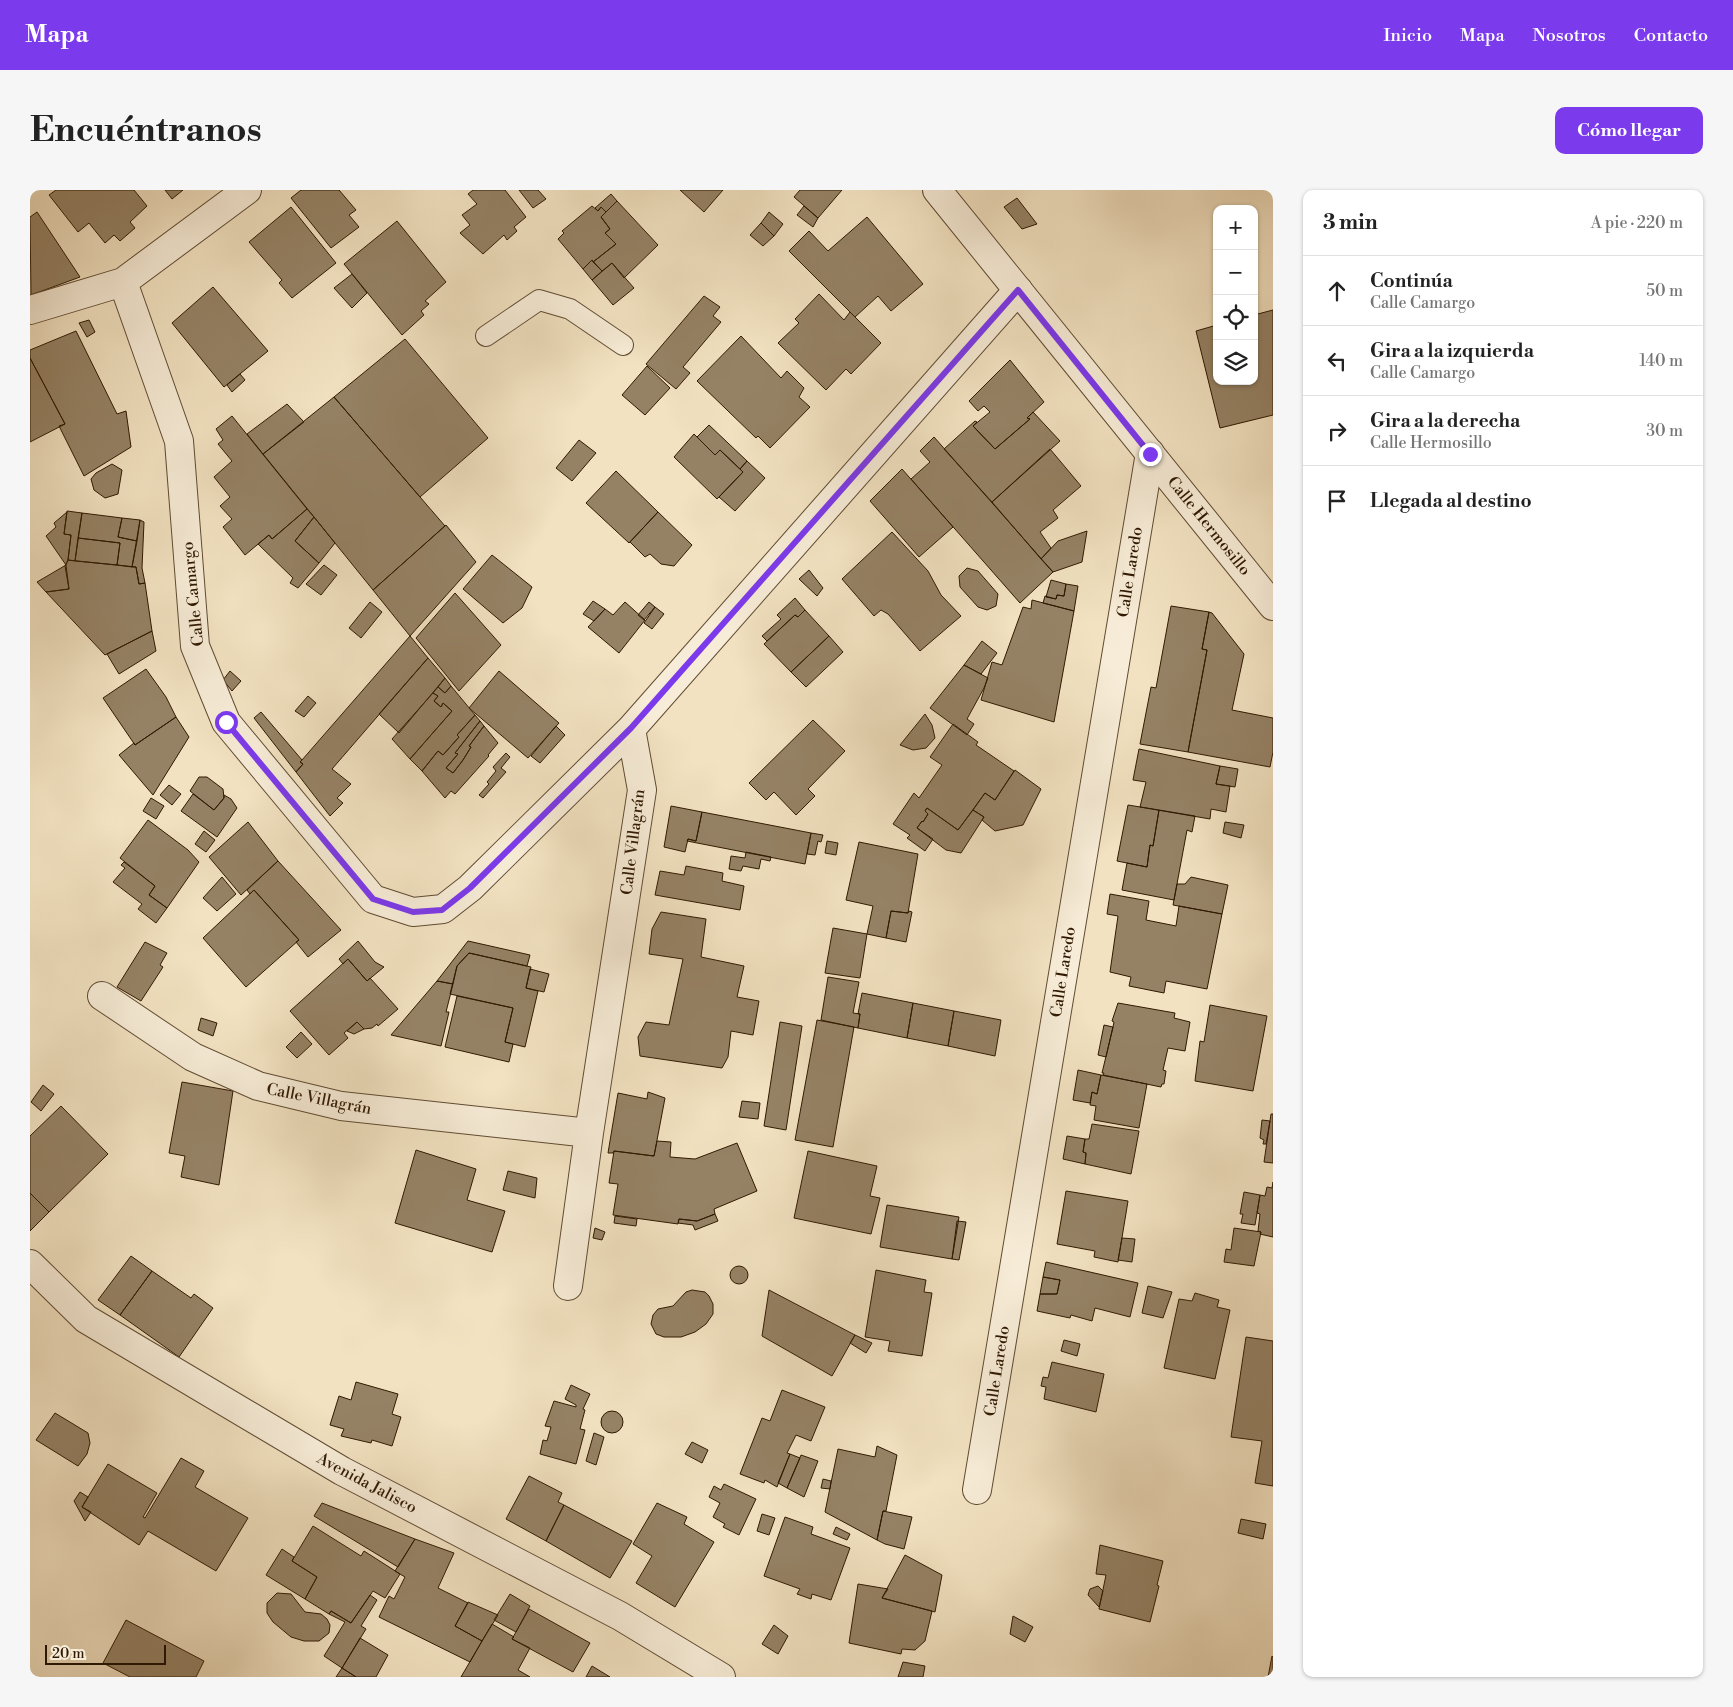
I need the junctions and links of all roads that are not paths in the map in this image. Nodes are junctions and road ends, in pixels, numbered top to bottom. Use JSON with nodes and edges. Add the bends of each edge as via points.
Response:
{"nodes":[{"id":1,"x":247,"y":190,"type":"edge"},
{"id":2,"x":936,"y":190,"type":"edge"},
{"id":3,"x":123,"y":282,"type":"junction"},
{"id":4,"x":1018,"y":290,"type":"junction"},
{"id":5,"x":30,"y":310,"type":"edge"},
{"id":6,"x":486,"y":336,"type":"dead end"},
{"id":7,"x":623,"y":345,"type":"dead end"},
{"id":8,"x":1150,"y":454,"type":"junction"},
{"id":9,"x":1273,"y":606,"type":"edge"},
{"id":10,"x":631,"y":728,"type":"junction"},
{"id":11,"x":102,"y":996,"type":"dead end"},
{"id":12,"x":589,"y":1133,"type":"junction"},
{"id":13,"x":30,"y":1264,"type":"edge"},
{"id":14,"x":568,"y":1286,"type":"dead end"},
{"id":15,"x":977,"y":1490,"type":"dead end"},
{"id":16,"x":721,"y":1677,"type":"edge"}],
"edges":[{"from":1,"to":3,"type":"street"},
{"from":2,"to":4,"type":"street","name":"Calle Hermosillo"},
{"from":3,"to":5,"type":"street"},
{"from":3,"to":10,"type":"street","name":"Calle Camargo","via":[[179,441],[195,646],[226,722],[373,899],[413,912],[442,910],[470,888]]},
{"from":4,"to":8,"type":"street","name":"Calle Hermosillo"},
{"from":4,"to":10,"type":"street","name":"Calle Camargo"},
{"from":6,"to":7,"type":"lane","via":[[540,300],[570,309]]},
{"from":8,"to":9,"type":"street","name":"Calle Hermosillo"},
{"from":8,"to":15,"type":"street","name":"Calle Laredo"},
{"from":10,"to":12,"type":"street","name":"Calle Villagrán","via":[[642,790]]},
{"from":11,"to":12,"type":"street","name":"Calle Villagrán","via":[[193,1058],[258,1086],[341,1106]]},
{"from":12,"to":14,"type":"street","name":"Calle Villagrán"},
{"from":13,"to":16,"type":"street","name":"Avenida Jalisco","via":[[86,1318],[137,1349],[342,1471],[620,1616]]}]}
